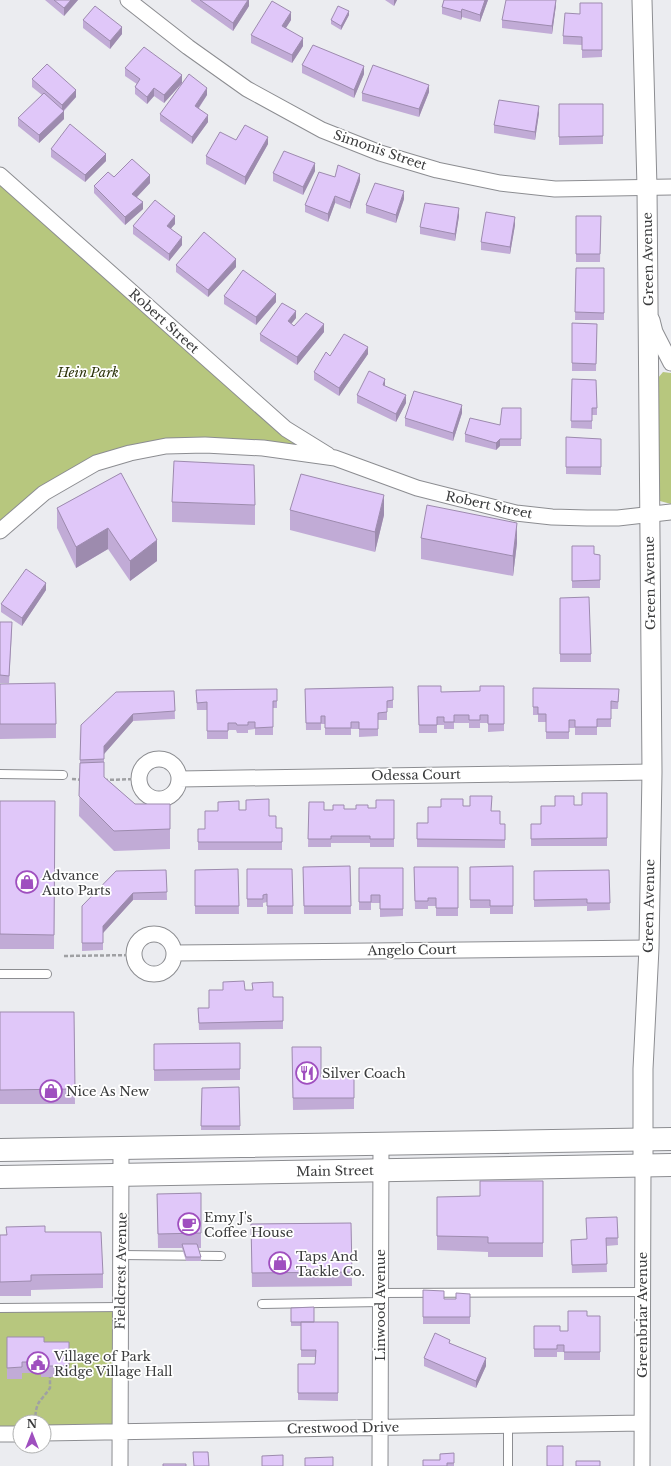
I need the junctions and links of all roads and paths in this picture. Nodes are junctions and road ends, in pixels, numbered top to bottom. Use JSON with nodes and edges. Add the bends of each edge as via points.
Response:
{"nodes":[{"id":1,"x":128,"y":0,"type":"edge"},
{"id":2,"x":642,"y":0,"type":"edge"},
{"id":3,"x":0,"y":174,"type":"edge"},
{"id":4,"x":647,"y":187,"type":"junction"},
{"id":5,"x":671,"y":187,"type":"edge"},
{"id":6,"x":648,"y":304,"type":"junction"},
{"id":7,"x":671,"y":363,"type":"edge"},
{"id":8,"x":334,"y":458,"type":"junction"},
{"id":9,"x":671,"y":512,"type":"edge"},
{"id":10,"x":649,"y":515,"type":"junction"},
{"id":11,"x":0,"y":531,"type":"edge"},
{"id":12,"x":652,"y":772,"type":"junction"},
{"id":13,"x":0,"y":774,"type":"edge"},
{"id":14,"x":63,"y":775,"type":"dead end"},
{"id":15,"x":140,"y":779,"type":"junction"},
{"id":16,"x":179,"y":779,"type":"junction"},
{"id":17,"x":74,"y":780,"type":"dead end"},
{"id":18,"x":89,"y":780,"type":"edge"},
{"id":19,"x":96,"y":780,"type":"edge"},
{"id":20,"x":648,"y":948,"type":"junction"},
{"id":21,"x":174,"y":953,"type":"junction"},
{"id":22,"x":64,"y":956,"type":"dead end"},
{"id":23,"x":133,"y":956,"type":"junction"},
{"id":24,"x":0,"y":974,"type":"edge"},
{"id":25,"x":47,"y":974,"type":"dead end"},
{"id":26,"x":671,"y":1139,"type":"edge"},
{"id":27,"x":642,"y":1140,"type":"junction"},
{"id":28,"x":381,"y":1144,"type":"junction"},
{"id":29,"x":120,"y":1148,"type":"junction"},
{"id":30,"x":0,"y":1150,"type":"edge"},
{"id":31,"x":643,"y":1165,"type":"junction"},
{"id":32,"x":671,"y":1165,"type":"edge"},
{"id":33,"x":381,"y":1170,"type":"junction"},
{"id":34,"x":121,"y":1175,"type":"junction"},
{"id":35,"x":0,"y":1177,"type":"edge"},
{"id":36,"x":121,"y":1255,"type":"junction"},
{"id":37,"x":221,"y":1256,"type":"dead end"},
{"id":38,"x":642,"y":1292,"type":"junction"},
{"id":39,"x":381,"y":1297,"type":"junction"},
{"id":40,"x":262,"y":1304,"type":"dead end"},
{"id":41,"x":120,"y":1307,"type":"junction"},
{"id":42,"x":0,"y":1308,"type":"edge"},
{"id":43,"x":50,"y":1377,"type":"edge"},
{"id":44,"x":36,"y":1414,"type":"edge"},
{"id":45,"x":642,"y":1423,"type":"junction"},
{"id":46,"x":508,"y":1425,"type":"junction"},
{"id":47,"x":380,"y":1428,"type":"junction"},
{"id":48,"x":120,"y":1432,"type":"junction"},
{"id":49,"x":52,"y":1433,"type":"edge"},
{"id":50,"x":0,"y":1434,"type":"edge"},
{"id":51,"x":12,"y":1434,"type":"edge"},
{"id":52,"x":120,"y":1466,"type":"edge"},
{"id":53,"x":380,"y":1466,"type":"edge"},
{"id":54,"x":508,"y":1466,"type":"edge"},
{"id":55,"x":642,"y":1466,"type":"edge"}],
"edges":[{"from":1,"to":4,"type":"street","name":"Simonis Street","via":[[247,89],[322,130],[380,153],[437,170],[500,183],[556,189]]},
{"from":2,"to":4,"type":"street","name":"Green Avenue"},
{"from":3,"to":8,"type":"street","name":"Robert Street","via":[[286,429]]},
{"from":4,"to":5,"type":"street","name":"Simonis Street"},
{"from":4,"to":6,"type":"street","name":"Green Avenue"},
{"from":6,"to":7,"type":"street","via":[[655,332]]},
{"from":6,"to":10,"type":"street","name":"Green Avenue"},
{"from":8,"to":10,"type":"street","name":"Robert Street","via":[[417,488],[516,512],[587,518]]},
{"from":8,"to":11,"type":"street","name":"Robert Street","via":[[263,448],[205,445],[166,446],[130,452],[96,463],[68,477],[44,493]]},
{"from":9,"to":10,"type":"street","name":"Robert Street"},
{"from":10,"to":12,"type":"street","name":"Green Avenue"},
{"from":12,"to":16,"type":"street","name":"Odessa Court"},
{"from":12,"to":20,"type":"street","name":"Green Avenue"},
{"from":13,"to":14,"type":"lane"},
{"from":15,"to":16,"type":"street","via":[[144,766],[149,762],[162,760],[174,766]]},
{"from":15,"to":16,"type":"street","via":[[140,785],[148,796],[160,799],[166,798],[176,790]]},
{"from":15,"to":19,"type":"path"},
{"from":17,"to":18,"type":"path"},
{"from":20,"to":21,"type":"street","name":"Angelo Court"},
{"from":20,"to":27,"type":"street","name":"Green Avenue"},
{"from":21,"to":23,"type":"street","via":[[174,960],[166,971],[153,974],[140,969]]},
{"from":21,"to":23,"type":"street","via":[[170,940],[152,933],[140,939]]},
{"from":22,"to":23,"type":"path"},
{"from":24,"to":25,"type":"lane"},
{"from":26,"to":27,"type":"main road","name":"Main Street"},
{"from":27,"to":28,"type":"main road","name":"Main Street"},
{"from":27,"to":31,"type":"street","name":"Green Avenue"},
{"from":28,"to":29,"type":"main road","name":"Main Street"},
{"from":28,"to":33,"type":"street","name":"Linwood Avenue"},
{"from":29,"to":30,"type":"main road","name":"Main Street"},
{"from":29,"to":34,"type":"street","name":"Fieldcrest Avenue"},
{"from":31,"to":32,"type":"main road","name":"Main Street"},
{"from":31,"to":33,"type":"main road","name":"Main Street"},
{"from":31,"to":38,"type":"street","name":"Greenbriar Avenue"},
{"from":33,"to":34,"type":"main road","name":"Main Street"},
{"from":33,"to":39,"type":"street","name":"Linwood Avenue"},
{"from":34,"to":35,"type":"main road","name":"Main Street"},
{"from":34,"to":36,"type":"street","name":"Fieldcrest Avenue"},
{"from":36,"to":37,"type":"lane"},
{"from":36,"to":41,"type":"street","name":"Fieldcrest Avenue"},
{"from":38,"to":39,"type":"lane"},
{"from":38,"to":45,"type":"street","name":"Greenbriar Avenue"},
{"from":39,"to":40,"type":"lane"},
{"from":39,"to":47,"type":"street","name":"Linwood Avenue"},
{"from":41,"to":42,"type":"lane"},
{"from":41,"to":48,"type":"street","name":"Fieldcrest Avenue"},
{"from":43,"to":44,"type":"path","via":[[50,1388],[38,1401]]},
{"from":45,"to":46,"type":"street","name":"Crestwood Drive"},
{"from":45,"to":55,"type":"street","name":"Greenbriar Avenue"},
{"from":46,"to":47,"type":"street","name":"Crestwood Drive"},
{"from":46,"to":54,"type":"lane"},
{"from":47,"to":48,"type":"street","name":"Crestwood Drive"},
{"from":47,"to":53,"type":"street","name":"Linwood Avenue"},
{"from":48,"to":49,"type":"street","name":"Crestwood Drive"},
{"from":48,"to":52,"type":"street","name":"Fieldcrest Avenue"},
{"from":50,"to":51,"type":"street"}]}
